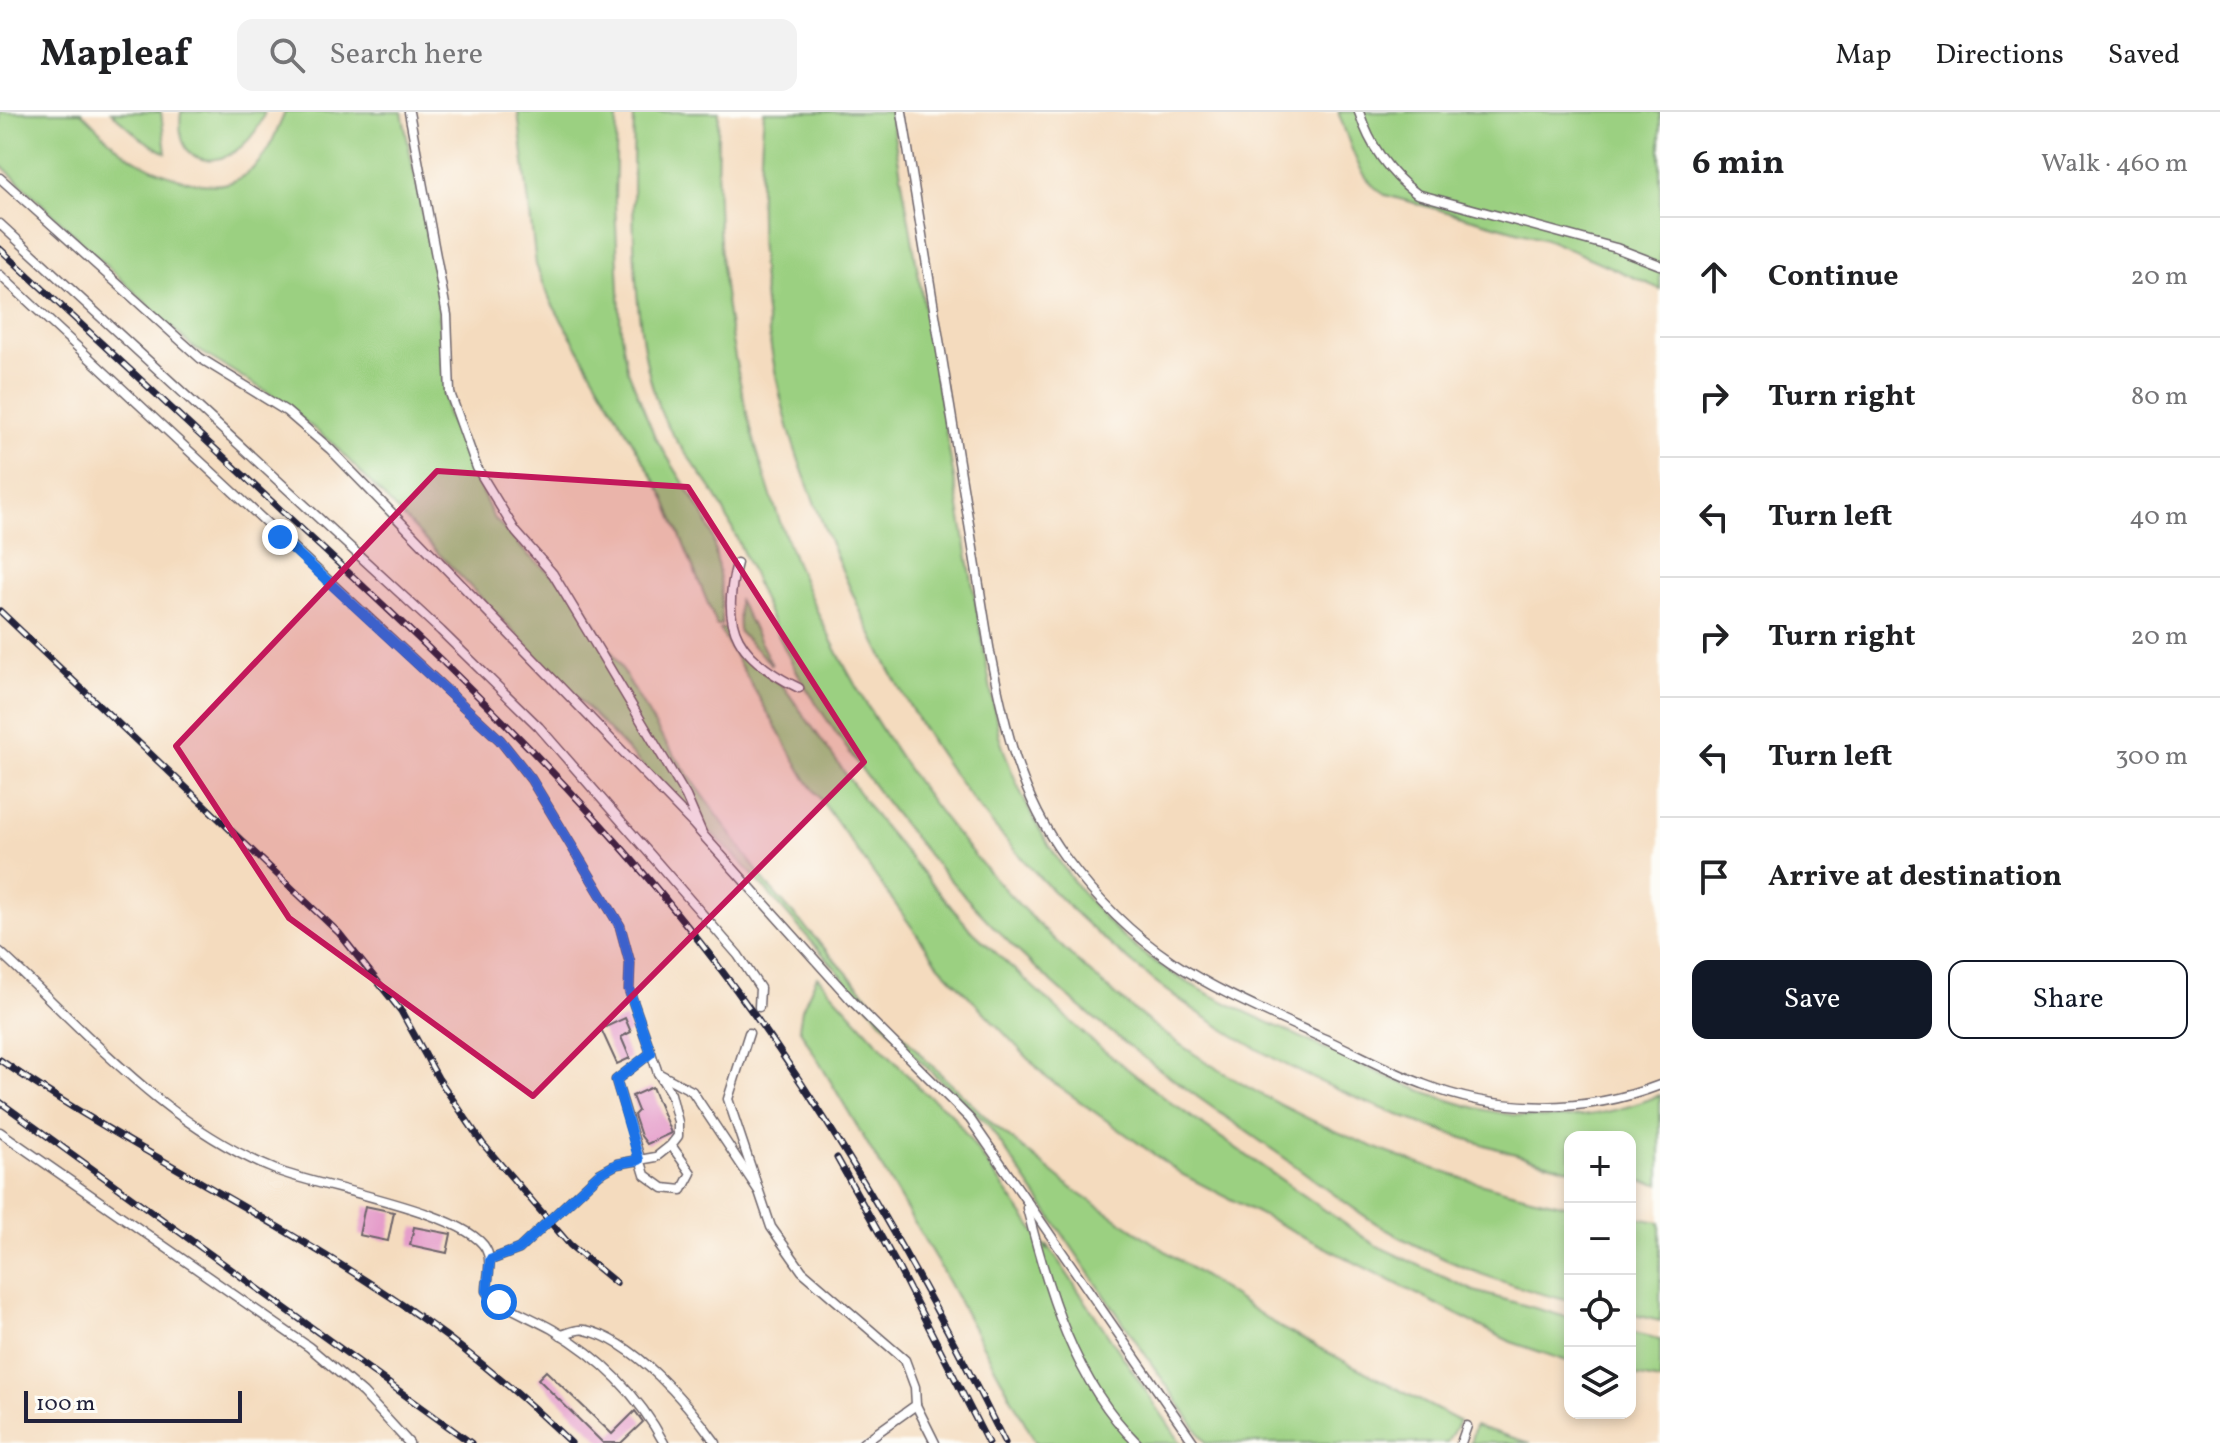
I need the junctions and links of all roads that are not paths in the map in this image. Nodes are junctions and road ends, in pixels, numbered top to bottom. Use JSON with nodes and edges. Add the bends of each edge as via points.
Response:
{"nodes":[{"id":1,"x":409,"y":112,"type":"edge"},
{"id":2,"x":902,"y":112,"type":"edge"},
{"id":3,"x":1359,"y":112,"type":"edge"},
{"id":4,"x":0,"y":178,"type":"edge"},
{"id":5,"x":0,"y":224,"type":"edge"},
{"id":6,"x":1660,"y":265,"type":"edge"},
{"id":7,"x":0,"y":275,"type":"edge"},
{"id":8,"x":737,"y":563,"type":"dead end"},
{"id":9,"x":799,"y":688,"type":"dead end"},
{"id":10,"x":703,"y":835,"type":"junction"},
{"id":11,"x":0,"y":952,"type":"edge"},
{"id":12,"x":759,"y":1007,"type":"dead end"},
{"id":13,"x":749,"y":1033,"type":"dead end"},
{"id":14,"x":651,"y":1053,"type":"junction"},
{"id":15,"x":658,"y":1073,"type":"junction"},
{"id":16,"x":1660,"y":1085,"type":"edge"},
{"id":17,"x":0,"y":1132,"type":"edge"},
{"id":18,"x":671,"y":1145,"type":"junction"},
{"id":19,"x":639,"y":1160,"type":"junction"},
{"id":20,"x":758,"y":1190,"type":"junction"},
{"id":21,"x":1026,"y":1204,"type":"junction"},
{"id":22,"x":490,"y":1260,"type":"junction"},
{"id":23,"x":561,"y":1335,"type":"junction"},
{"id":24,"x":916,"y":1405,"type":"junction"},
{"id":25,"x":1467,"y":1426,"type":"dead end"},
{"id":26,"x":409,"y":1443,"type":"edge"},
{"id":27,"x":664,"y":1443,"type":"edge"},
{"id":28,"x":716,"y":1443,"type":"edge"},
{"id":29,"x":863,"y":1443,"type":"edge"},
{"id":30,"x":935,"y":1443,"type":"edge"},
{"id":31,"x":1137,"y":1443,"type":"edge"},
{"id":32,"x":1194,"y":1443,"type":"edge"},
{"id":33,"x":1461,"y":1443,"type":"edge"}],
"edges":[{"from":1,"to":10,"type":"lane","via":[[447,315],[450,393],[477,468],[516,532],[553,574],[686,796]]},
{"from":2,"to":16,"type":"lane","via":[[1007,738],[1062,854],[1140,941],[1200,982],[1424,1085],[1489,1102],[1559,1108],[1624,1099]]},
{"from":3,"to":6,"type":"lane","via":[[1378,155],[1396,179],[1417,194]]},
{"from":4,"to":10,"type":"lane","via":[[200,358],[286,411],[330,449]]},
{"from":5,"to":12,"type":"lane","via":[[539,727],[738,955],[760,988]]},
{"from":7,"to":14,"type":"lane","via":[[500,740],[531,779],[620,926],[630,963],[629,990]]},
{"from":8,"to":9,"type":"lane","via":[[728,605],[734,633],[762,665]]},
{"from":10,"to":21,"type":"lane","via":[[853,1002],[970,1119]]},
{"from":11,"to":22,"type":"lane","via":[[153,1096],[193,1126],[278,1171],[459,1227],[480,1241]]},
{"from":13,"to":20,"type":"lane","via":[[728,1099]]},
{"from":14,"to":15,"type":"lane"},
{"from":14,"to":19,"type":"lane","via":[[616,1080]]},
{"from":15,"to":18,"type":"lane","via":[[671,1094],[678,1122],[678,1136]]},
{"from":15,"to":20,"type":"lane","via":[[692,1091]]},
{"from":17,"to":26,"type":"lane","via":[[309,1347],[363,1393]]},
{"from":18,"to":19,"type":"lane","via":[[656,1157]]},
{"from":18,"to":19,"type":"lane","via":[[691,1173],[682,1190],[663,1188],[645,1175]]},
{"from":19,"to":22,"type":"lane","via":[[599,1174],[519,1249]]},
{"from":20,"to":24,"type":"lane","via":[[771,1227],[802,1271],[905,1360]]},
{"from":21,"to":31,"type":"lane","via":[[1056,1310],[1077,1359]]},
{"from":21,"to":32,"type":"lane"},
{"from":22,"to":23,"type":"lane","via":[[491,1297]]},
{"from":23,"to":27,"type":"lane","via":[[634,1394]]},
{"from":23,"to":28,"type":"lane","via":[[582,1329],[604,1337],[659,1374]]},
{"from":24,"to":29,"type":"lane"},
{"from":24,"to":30,"type":"lane"},
{"from":25,"to":33,"type":"lane"}]}
